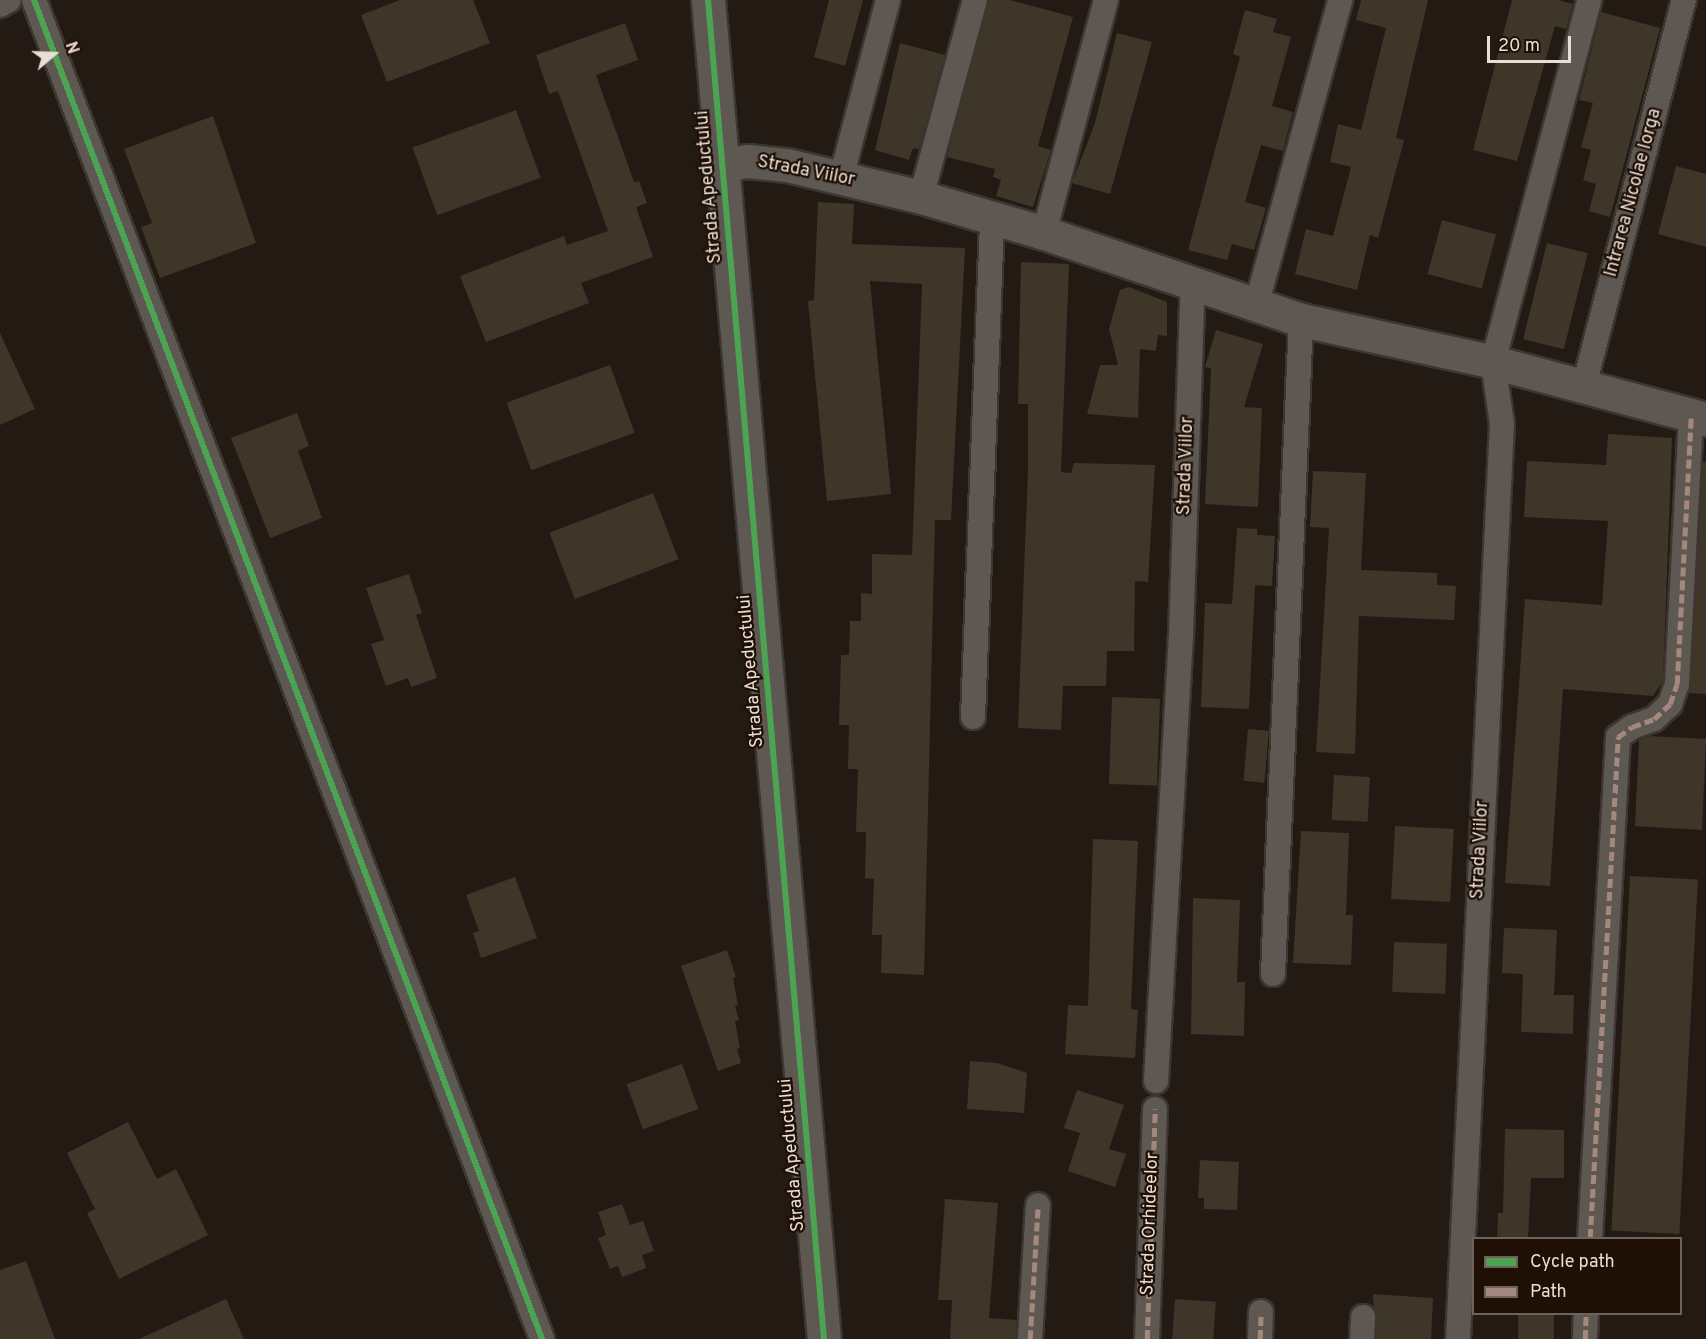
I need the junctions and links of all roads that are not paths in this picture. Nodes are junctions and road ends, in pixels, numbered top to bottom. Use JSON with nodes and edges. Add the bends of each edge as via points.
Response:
{"nodes":[{"id":1,"x":9,"y":0,"type":"edge"},
{"id":2,"x":34,"y":0,"type":"edge"},
{"id":3,"x":708,"y":0,"type":"edge"},
{"id":4,"x":888,"y":0,"type":"edge"},
{"id":5,"x":975,"y":0,"type":"edge"},
{"id":6,"x":1106,"y":0,"type":"edge"},
{"id":7,"x":1340,"y":0,"type":"edge"},
{"id":8,"x":1589,"y":0,"type":"edge"},
{"id":9,"x":1684,"y":0,"type":"edge"},
{"id":10,"x":0,"y":5,"type":"edge"},
{"id":11,"x":724,"y":164,"type":"junction"},
{"id":12,"x":841,"y":178,"type":"junction"},
{"id":13,"x":921,"y":197,"type":"junction"},
{"id":14,"x":992,"y":218,"type":"junction"},
{"id":15,"x":1044,"y":233,"type":"junction"},
{"id":16,"x":1193,"y":283,"type":"junction"},
{"id":17,"x":1256,"y":306,"type":"junction"},
{"id":18,"x":1301,"y":320,"type":"junction"},
{"id":19,"x":1492,"y":362,"type":"junction"},
{"id":20,"x":1584,"y":386,"type":"junction"},
{"id":21,"x":1699,"y":417,"type":"edge"},
{"id":22,"x":973,"y":717,"type":"dead end"},
{"id":23,"x":1273,"y":974,"type":"dead end"},
{"id":24,"x":1156,"y":1081,"type":"dead end"},
{"id":25,"x":1155,"y":1109,"type":"dead end"},
{"id":26,"x":1038,"y":1205,"type":"dead end"},
{"id":27,"x":1590,"y":1237,"type":"edge"},
{"id":28,"x":1261,"y":1312,"type":"dead end"},
{"id":29,"x":1586,"y":1315,"type":"edge"},
{"id":30,"x":542,"y":1339,"type":"edge"},
{"id":31,"x":824,"y":1339,"type":"edge"},
{"id":32,"x":1030,"y":1339,"type":"edge"},
{"id":33,"x":1147,"y":1339,"type":"edge"},
{"id":34,"x":1260,"y":1339,"type":"edge"},
{"id":35,"x":1458,"y":1339,"type":"edge"},
{"id":36,"x":1585,"y":1339,"type":"edge"}],
"edges":[{"from":1,"to":10,"type":"street"},
{"from":2,"to":30,"type":"street"},
{"from":3,"to":11,"type":"street","name":"Strada Apeductului"},
{"from":4,"to":12,"type":"street"},
{"from":5,"to":13,"type":"street"},
{"from":6,"to":15,"type":"street"},
{"from":7,"to":17,"type":"street"},
{"from":8,"to":19,"type":"street"},
{"from":9,"to":20,"type":"street","name":"Intrarea Nicolae Iorga"},
{"from":11,"to":12,"type":"street","name":"Strada Viilor","via":[[768,162]]},
{"from":11,"to":31,"type":"street","name":"Strada Apeductului"},
{"from":12,"to":13,"type":"street","name":"Strada Viilor"},
{"from":13,"to":14,"type":"street","name":"Strada Viilor"},
{"from":14,"to":15,"type":"street","name":"Strada Viilor"},
{"from":14,"to":22,"type":"street"},
{"from":15,"to":16,"type":"street","name":"Strada Viilor"},
{"from":16,"to":17,"type":"street","name":"Strada Viilor"},
{"from":16,"to":24,"type":"street","name":"Strada Viilor","via":[[1181,636]]},
{"from":17,"to":18,"type":"street","name":"Strada Viilor"},
{"from":18,"to":19,"type":"street","name":"Strada Viilor"},
{"from":18,"to":23,"type":"street"},
{"from":19,"to":20,"type":"street","name":"Strada Viilor"},
{"from":19,"to":35,"type":"street","name":"Strada Viilor","via":[[1502,424]]},
{"from":20,"to":21,"type":"street","name":"Strada Viilor"},
{"from":21,"to":27,"type":"street","via":[[1677,684],[1670,704],[1654,719],[1618,737]]},
{"from":25,"to":33,"type":"street","name":"Strada Orhideelor"},
{"from":26,"to":32,"type":"street"},
{"from":28,"to":34,"type":"street"},
{"from":29,"to":36,"type":"street"}]}
